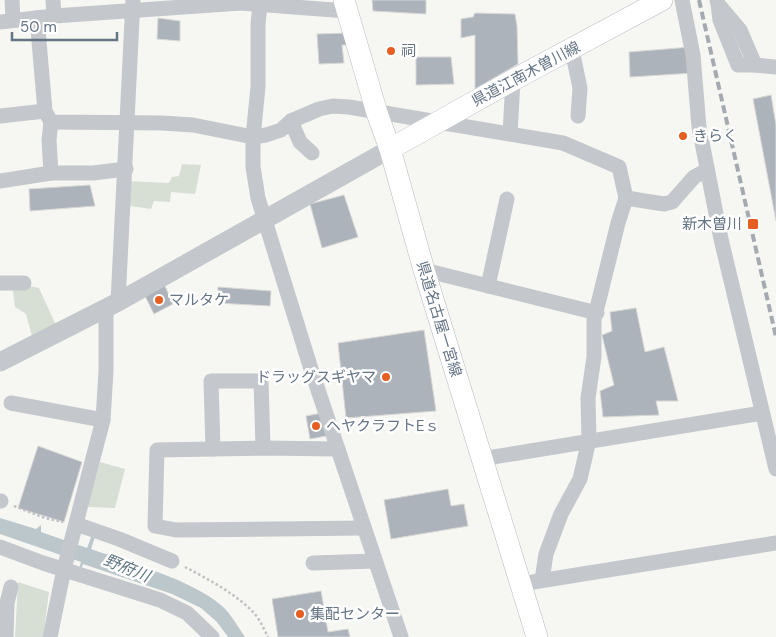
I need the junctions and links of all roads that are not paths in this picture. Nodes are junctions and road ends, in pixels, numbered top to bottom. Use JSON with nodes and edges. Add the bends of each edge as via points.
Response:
{"nodes":[{"id":1,"x":12,"y":0,"type":"edge"},
{"id":2,"x":53,"y":0,"type":"edge"},
{"id":3,"x":662,"y":0,"type":"edge"},
{"id":4,"x":682,"y":0,"type":"edge"},
{"id":5,"x":717,"y":2,"type":"edge"},
{"id":6,"x":260,"y":4,"type":"junction"},
{"id":7,"x":133,"y":5,"type":"edge"},
{"id":8,"x":346,"y":5,"type":"edge"},
{"id":9,"x":54,"y":16,"type":"junction"},
{"id":10,"x":37,"y":18,"type":"junction"},
{"id":11,"x":6,"y":21,"type":"edge"},
{"id":12,"x":572,"y":50,"type":"junction"},
{"id":13,"x":776,"y":67,"type":"edge"},
{"id":14,"x":513,"y":80,"type":"junction"},
{"id":15,"x":377,"y":113,"type":"junction"},
{"id":16,"x":0,"y":116,"type":"edge"},
{"id":17,"x":578,"y":116,"type":"dead end"},
{"id":18,"x":48,"y":117,"type":"junction"},
{"id":19,"x":292,"y":121,"type":"junction"},
{"id":20,"x":437,"y":122,"type":"junction"},
{"id":21,"x":128,"y":123,"type":"junction"},
{"id":22,"x":510,"y":134,"type":"junction"},
{"id":23,"x":253,"y":137,"type":"junction"},
{"id":24,"x":390,"y":149,"type":"junction"},
{"id":25,"x":312,"y":153,"type":"dead end"},
{"id":26,"x":126,"y":169,"type":"junction"},
{"id":27,"x":707,"y":170,"type":"junction"},
{"id":28,"x":51,"y":173,"type":"junction"},
{"id":29,"x":0,"y":181,"type":"edge"},
{"id":30,"x":626,"y":198,"type":"junction"},
{"id":31,"x":507,"y":199,"type":"dead end"},
{"id":32,"x":263,"y":220,"type":"junction"},
{"id":33,"x":424,"y":270,"type":"junction"},
{"id":34,"x":0,"y":283,"type":"edge"},
{"id":35,"x":24,"y":283,"type":"dead end"},
{"id":36,"x":488,"y":286,"type":"junction"},
{"id":37,"x":112,"y":305,"type":"junction"},
{"id":38,"x":597,"y":313,"type":"junction"},
{"id":39,"x":0,"y":362,"type":"edge"},
{"id":40,"x":11,"y":402,"type":"dead end"},
{"id":41,"x":762,"y":413,"type":"junction"},
{"id":42,"x":103,"y":420,"type":"junction"},
{"id":43,"x":589,"y":440,"type":"junction"},
{"id":44,"x":263,"y":448,"type":"junction"},
{"id":45,"x":212,"y":449,"type":"junction"},
{"id":46,"x":338,"y":449,"type":"junction"},
{"id":47,"x":481,"y":459,"type":"junction"},
{"id":48,"x":776,"y":469,"type":"edge"},
{"id":49,"x":76,"y":524,"type":"junction"},
{"id":50,"x":364,"y":528,"type":"junction"},
{"id":51,"x":776,"y":543,"type":"edge"},
{"id":52,"x":0,"y":547,"type":"edge"},
{"id":53,"x":172,"y":561,"type":"road end"},
{"id":54,"x":375,"y":561,"type":"junction"},
{"id":55,"x":313,"y":563,"type":"dead end"},
{"id":56,"x":64,"y":570,"type":"junction"},
{"id":57,"x":532,"y":582,"type":"junction"},
{"id":58,"x":11,"y":587,"type":"dead end"},
{"id":59,"x":6,"y":637,"type":"edge"},
{"id":60,"x":50,"y":637,"type":"edge"},
{"id":61,"x":212,"y":637,"type":"edge"},
{"id":62,"x":401,"y":637,"type":"edge"},
{"id":63,"x":537,"y":637,"type":"edge"}],
"edges":[{"from":1,"to":11,"type":"street"},
{"from":2,"to":9,"type":"street"},
{"from":3,"to":12,"type":"main road","name":"県道江南木曽川線"},
{"from":4,"to":27,"type":"street","via":[[693,55],[699,127]]},
{"from":5,"to":13,"type":"street","via":[[730,28],[740,30],[755,65]]},
{"from":6,"to":7,"type":"street"},
{"from":6,"to":8,"type":"street"},
{"from":6,"to":23,"type":"street"},
{"from":7,"to":9,"type":"street"},
{"from":7,"to":21,"type":"street"},
{"from":8,"to":15,"type":"main road","name":"県道名古屋一宮線"},
{"from":9,"to":10,"type":"street"},
{"from":10,"to":11,"type":"street"},
{"from":10,"to":18,"type":"street"},
{"from":12,"to":14,"type":"main road","name":"県道江南木曽川線"},
{"from":12,"to":17,"type":"street","via":[[580,88]]},
{"from":14,"to":20,"type":"main road","name":"県道江南木曽川線"},
{"from":14,"to":22,"type":"street"},
{"from":15,"to":19,"type":"street","via":[[333,106]]},
{"from":15,"to":20,"type":"street"},
{"from":15,"to":24,"type":"main road","name":"県道名古屋一宮線"},
{"from":16,"to":18,"type":"street"},
{"from":18,"to":21,"type":"street"},
{"from":18,"to":28,"type":"street"},
{"from":19,"to":23,"type":"street","via":[[281,130]]},
{"from":19,"to":25,"type":"street","via":[[300,142]]},
{"from":20,"to":22,"type":"street"},
{"from":20,"to":24,"type":"main road","name":"県道江南木曽川線"},
{"from":21,"to":23,"type":"street","via":[[193,125]]},
{"from":21,"to":26,"type":"street"},
{"from":22,"to":30,"type":"street","via":[[563,143],[619,167]]},
{"from":23,"to":32,"type":"street","via":[[253,167]]},
{"from":24,"to":32,"type":"street"},
{"from":24,"to":33,"type":"main road","name":"県道名古屋一宮線"},
{"from":26,"to":28,"type":"street"},
{"from":26,"to":37,"type":"street","via":[[118,288]]},
{"from":27,"to":30,"type":"street","via":[[694,177],[672,202],[664,204]]},
{"from":27,"to":41,"type":"street"},
{"from":28,"to":29,"type":"street"},
{"from":30,"to":38,"type":"street"},
{"from":31,"to":36,"type":"street"},
{"from":32,"to":37,"type":"street"},
{"from":32,"to":46,"type":"street"},
{"from":33,"to":36,"type":"street"},
{"from":33,"to":47,"type":"main road","name":"県道名古屋一宮線"},
{"from":34,"to":35,"type":"street"},
{"from":36,"to":38,"type":"street"},
{"from":37,"to":39,"type":"street"},
{"from":37,"to":42,"type":"street"},
{"from":38,"to":43,"type":"street","via":[[588,398]]},
{"from":40,"to":42,"type":"street"},
{"from":41,"to":43,"type":"street"},
{"from":41,"to":48,"type":"street"},
{"from":42,"to":49,"type":"street"},
{"from":43,"to":47,"type":"street"},
{"from":43,"to":57,"type":"street","via":[[580,479]]},
{"from":44,"to":45,"type":"street"},
{"from":44,"to":45,"type":"street","via":[[261,381],[211,381]]},
{"from":44,"to":46,"type":"street"},
{"from":45,"to":50,"type":"street","via":[[157,450],[156,526],[176,530]]},
{"from":46,"to":50,"type":"street"},
{"from":47,"to":57,"type":"main road","name":"県道名古屋一宮線"},
{"from":49,"to":53,"type":"street"},
{"from":49,"to":56,"type":"street"},
{"from":50,"to":54,"type":"street"},
{"from":51,"to":57,"type":"street"},
{"from":52,"to":56,"type":"street"},
{"from":54,"to":55,"type":"street"},
{"from":54,"to":62,"type":"street"},
{"from":56,"to":60,"type":"street"},
{"from":56,"to":61,"type":"street","via":[[160,600],[187,613]]},
{"from":57,"to":63,"type":"main road","name":"県道名古屋一宮線"},
{"from":58,"to":59,"type":"street"}]}
